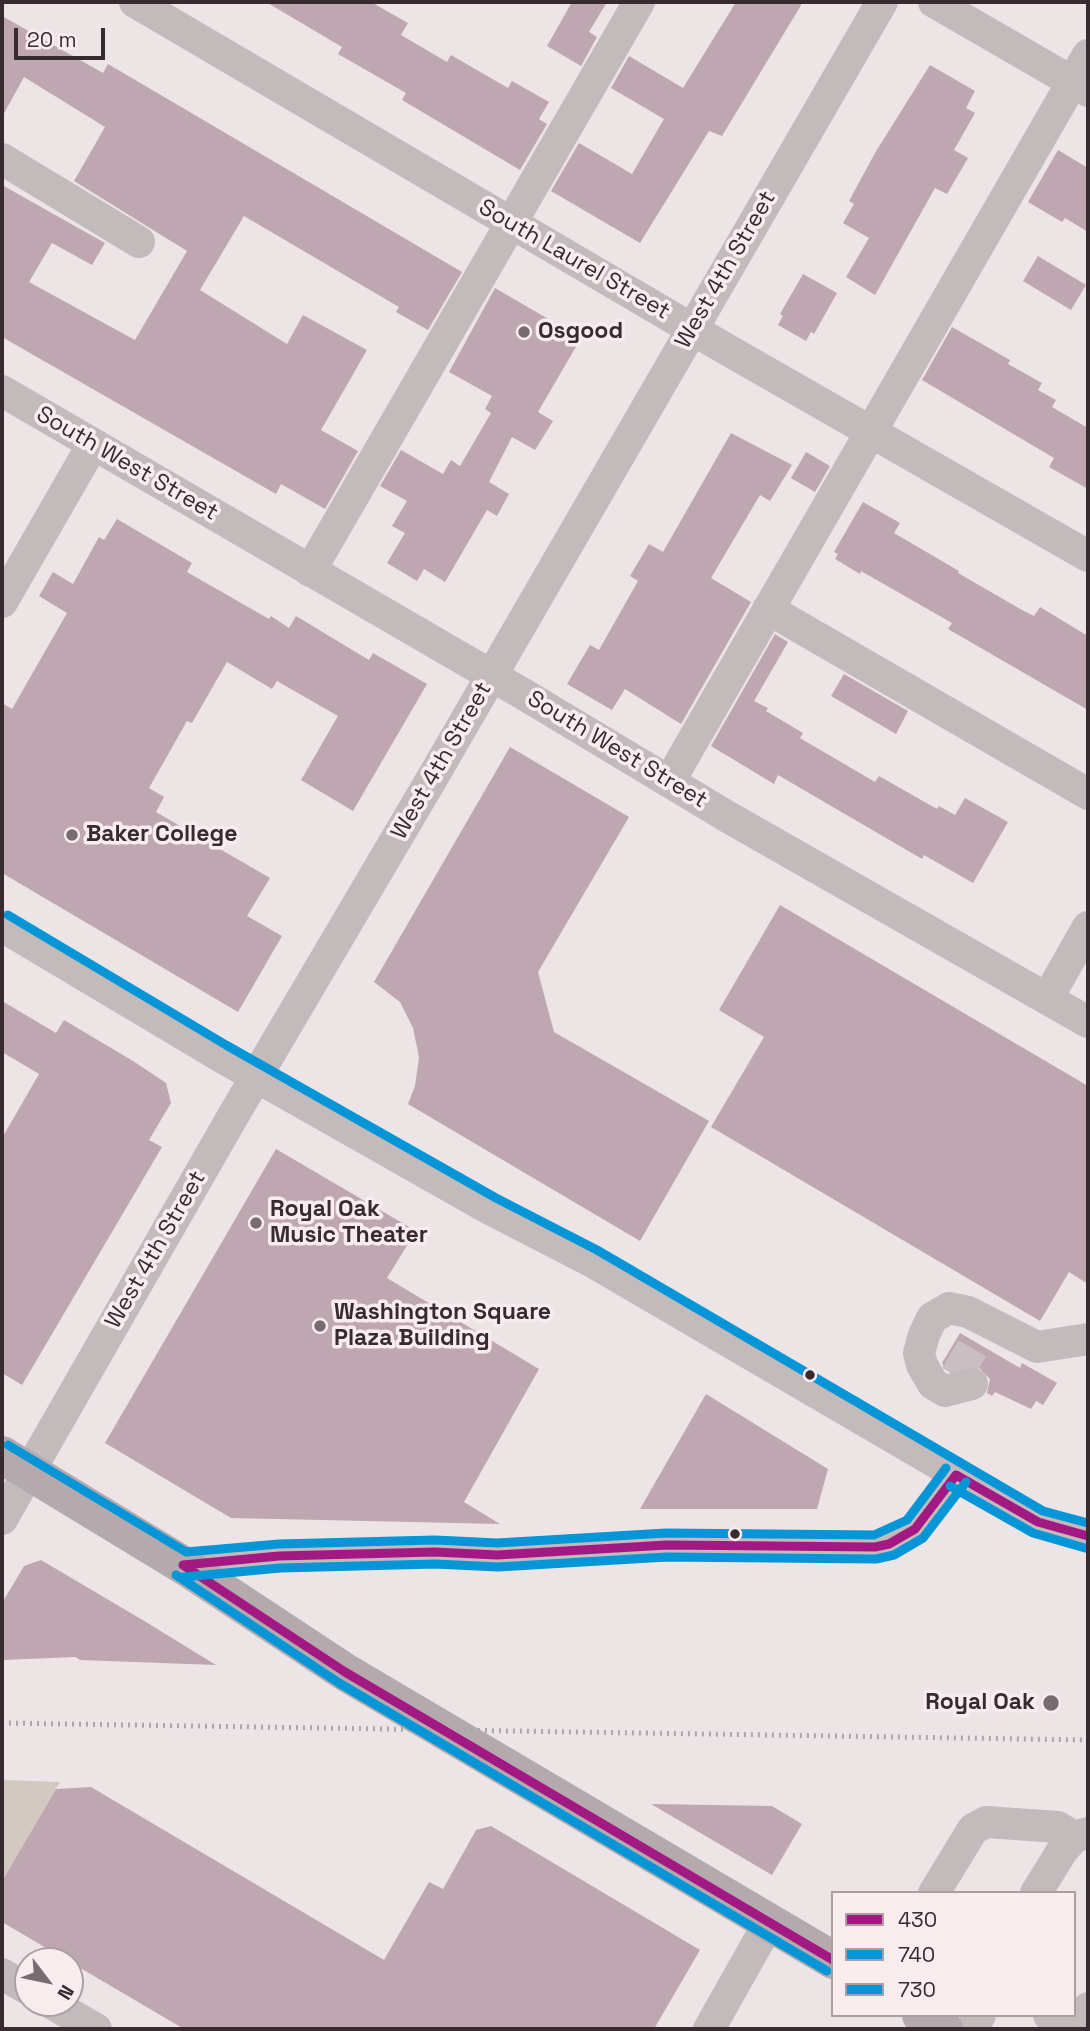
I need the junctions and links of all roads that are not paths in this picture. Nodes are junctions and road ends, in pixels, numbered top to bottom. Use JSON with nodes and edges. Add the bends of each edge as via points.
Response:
{"nodes":[{"id":1,"x":135,"y":2,"type":"edge"},
{"id":2,"x":639,"y":2,"type":"edge"},
{"id":3,"x":882,"y":2,"type":"edge"},
{"id":4,"x":934,"y":2,"type":"edge"},
{"id":5,"x":1088,"y":55,"type":"edge"},
{"id":6,"x":1080,"y":87,"type":"edge"},
{"id":7,"x":2,"y":159,"type":"edge"},
{"id":8,"x":511,"y":223,"type":"junction"},
{"id":9,"x":139,"y":242,"type":"dead end"},
{"id":10,"x":692,"y":329,"type":"junction"},
{"id":11,"x":2,"y":391,"type":"edge"},
{"id":12,"x":872,"y":431,"type":"junction"},
{"id":13,"x":93,"y":444,"type":"junction"},
{"id":14,"x":1088,"y":556,"type":"edge"},
{"id":15,"x":310,"y":571,"type":"junction"},
{"id":16,"x":2,"y":602,"type":"edge"},
{"id":17,"x":768,"y":608,"type":"junction"},
{"id":18,"x":492,"y":676,"type":"junction"},
{"id":19,"x":669,"y":782,"type":"junction"},
{"id":20,"x":1088,"y":794,"type":"edge"},
{"id":21,"x":1088,"y":928,"type":"edge"},
{"id":22,"x":5,"y":936,"type":"edge"},
{"id":23,"x":1047,"y":999,"type":"junction"},
{"id":24,"x":1088,"y":1022,"type":"edge"},
{"id":25,"x":257,"y":1076,"type":"junction"},
{"id":26,"x":1088,"y":1339,"type":"edge"},
{"id":27,"x":953,"y":1379,"type":"dead end"},
{"id":28,"x":15,"y":1463,"type":"edge"},
{"id":29,"x":956,"y":1475,"type":"junction"},
{"id":30,"x":2,"y":1519,"type":"edge"},
{"id":31,"x":1088,"y":1536,"type":"edge"},
{"id":32,"x":183,"y":1565,"type":"junction"},
{"id":33,"x":1084,"y":1841,"type":"edge"},
{"id":34,"x":935,"y":1891,"type":"edge"},
{"id":35,"x":1037,"y":1891,"type":"edge"},
{"id":36,"x":1057,"y":1891,"type":"edge"},
{"id":37,"x":770,"y":1921,"type":"junction"},
{"id":38,"x":831,"y":1959,"type":"edge"},
{"id":39,"x":75,"y":2017,"type":"edge"},
{"id":40,"x":924,"y":2017,"type":"edge"},
{"id":41,"x":1062,"y":2017,"type":"edge"},
{"id":42,"x":1082,"y":2020,"type":"edge"},
{"id":43,"x":96,"y":2029,"type":"edge"},
{"id":44,"x":709,"y":2029,"type":"edge"},
{"id":45,"x":944,"y":2029,"type":"edge"}],
"edges":[{"from":1,"to":8,"type":"street","name":"South Laurel Street"},
{"from":2,"to":8,"type":"street"},
{"from":3,"to":10,"type":"street","name":"West 4th Street"},
{"from":4,"to":6,"type":"street"},
{"from":5,"to":6,"type":"street"},
{"from":6,"to":12,"type":"street"},
{"from":7,"to":9,"type":"street"},
{"from":8,"to":10,"type":"street","name":"South Laurel Street"},
{"from":8,"to":15,"type":"street"},
{"from":10,"to":12,"type":"street","name":"South Laurel Street"},
{"from":10,"to":18,"type":"street","name":"West 4th Street"},
{"from":11,"to":13,"type":"street","name":"South West Street"},
{"from":12,"to":14,"type":"street","name":"South Laurel Street"},
{"from":12,"to":17,"type":"street"},
{"from":13,"to":15,"type":"street","name":"South West Street"},
{"from":13,"to":16,"type":"street"},
{"from":15,"to":18,"type":"street","name":"South West Street"},
{"from":17,"to":19,"type":"street"},
{"from":17,"to":20,"type":"street"},
{"from":18,"to":19,"type":"street","name":"South West Street"},
{"from":18,"to":25,"type":"street","name":"West 4th Street"},
{"from":19,"to":23,"type":"street","name":"South West Street"},
{"from":21,"to":23,"type":"street"},
{"from":22,"to":25,"type":"street"},
{"from":23,"to":24,"type":"street","name":"South West Street"},
{"from":25,"to":28,"type":"street","name":"West 4th Street"},
{"from":25,"to":29,"type":"street","via":[[591,1261]]},
{"from":26,"to":27,"type":"street","via":[[1037,1347],[982,1333],[949,1308],[932,1318],[919,1353],[933,1384]]},
{"from":28,"to":30,"type":"street","name":"West 4th Street"},
{"from":28,"to":32,"type":"main road"},
{"from":29,"to":31,"type":"street","via":[[1038,1522]]},
{"from":29,"to":32,"type":"street","via":[[915,1529],[875,1547],[667,1545],[497,1555],[279,1556]]},
{"from":32,"to":37,"type":"main road","via":[[345,1672]]},
{"from":33,"to":34,"type":"street","via":[[1058,1826],[986,1822],[972,1829]]},
{"from":33,"to":35,"type":"street","via":[[1053,1863]]},
{"from":33,"to":36,"type":"street","via":[[1077,1862]]},
{"from":37,"to":38,"type":"main road"},
{"from":37,"to":44,"type":"street"},
{"from":39,"to":43,"type":"street"},
{"from":40,"to":45,"type":"main road"},
{"from":41,"to":42,"type":"street"}]}
